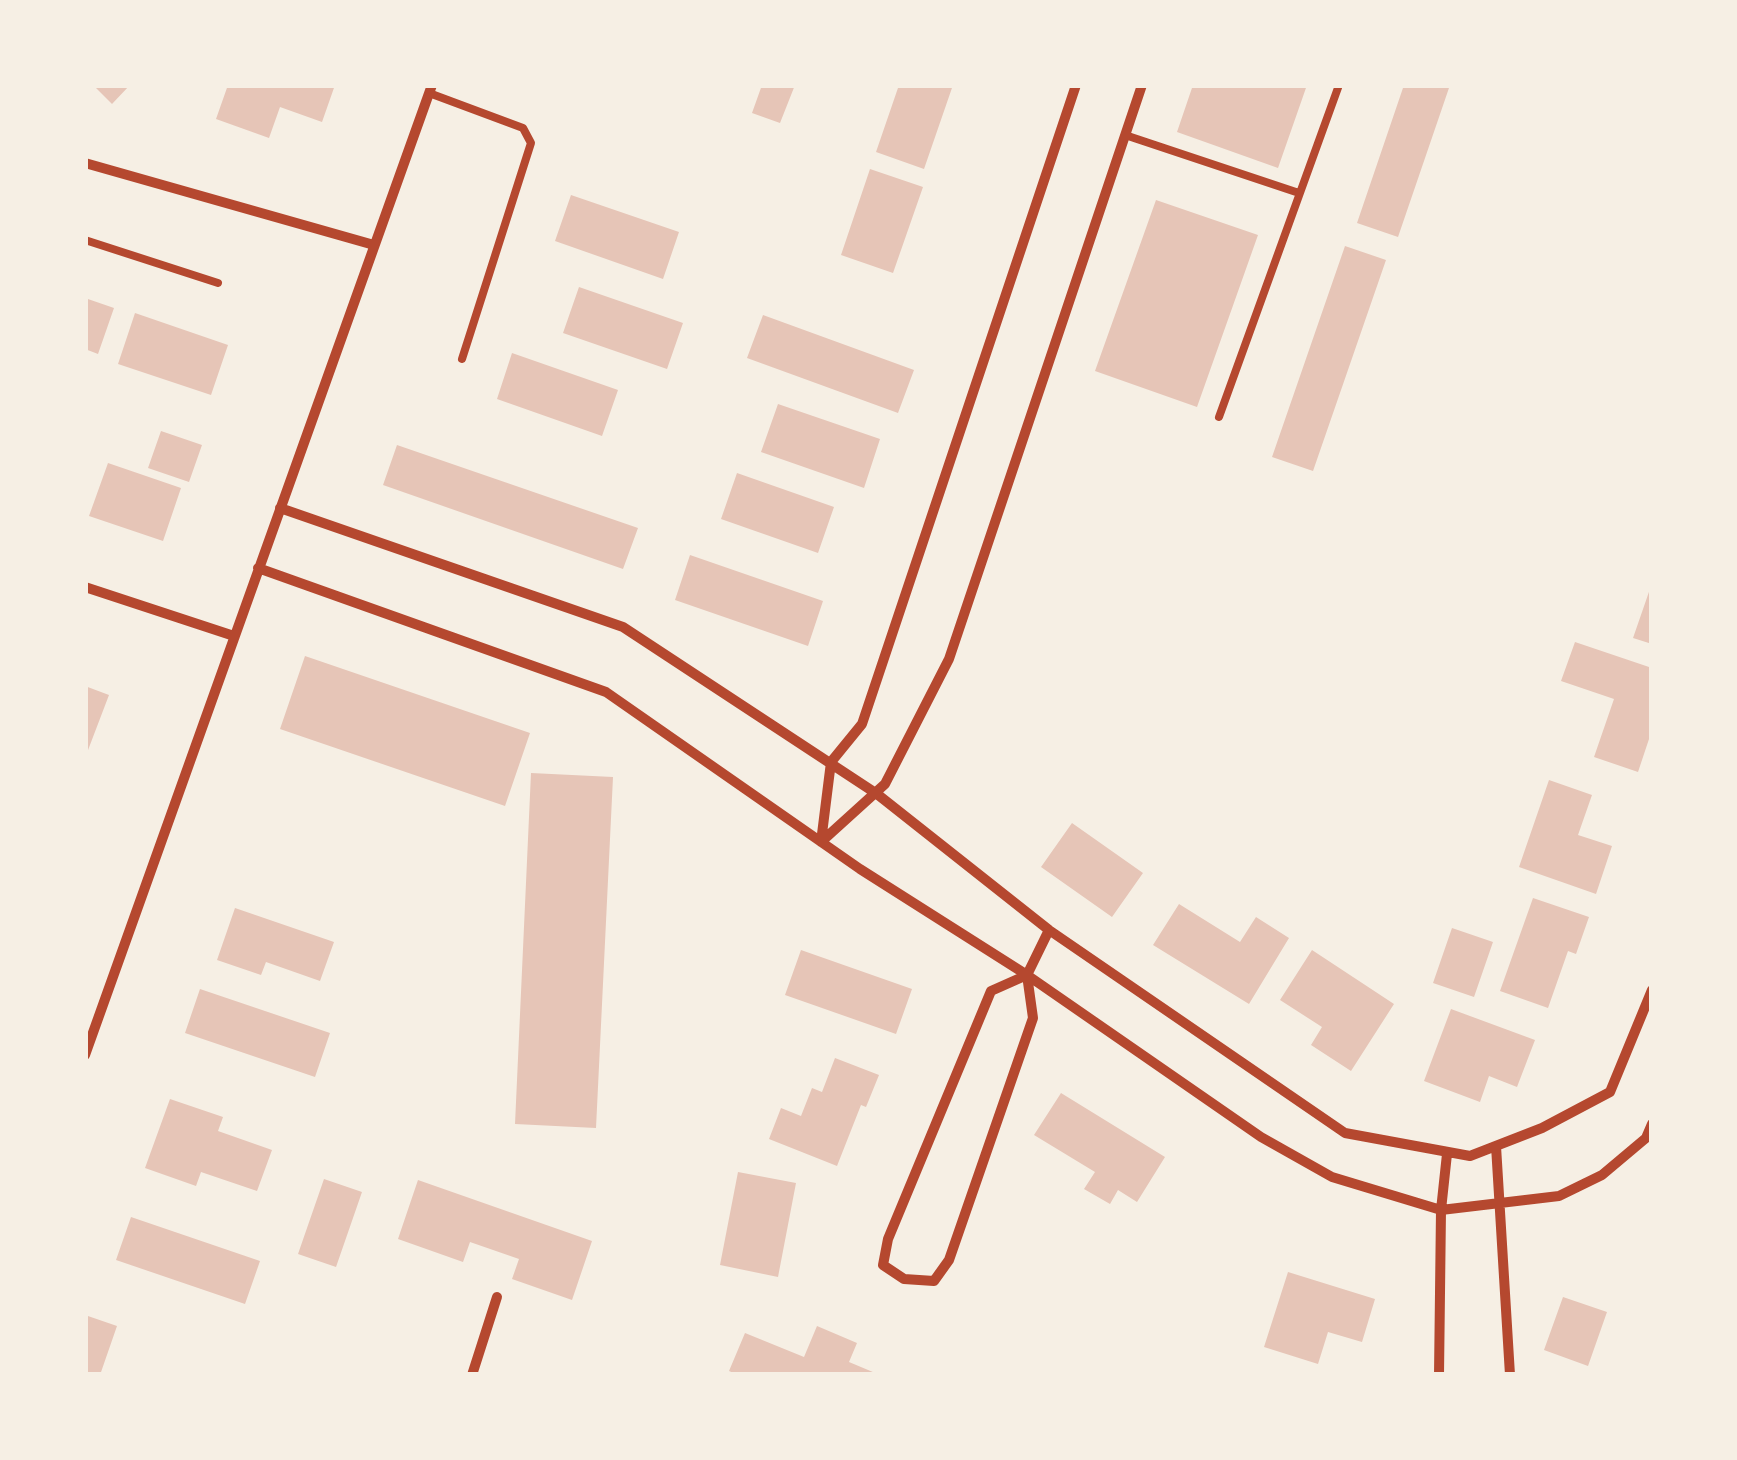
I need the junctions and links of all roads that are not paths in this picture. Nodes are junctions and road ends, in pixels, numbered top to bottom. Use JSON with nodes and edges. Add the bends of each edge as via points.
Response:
{"nodes":[{"id":1,"x":1076,"y":85,"type":"edge"},
{"id":2,"x":1142,"y":85,"type":"edge"},
{"id":3,"x":1339,"y":85,"type":"edge"},
{"id":4,"x":430,"y":89,"type":"edge"},
{"id":5,"x":1126,"y":135,"type":"junction"},
{"id":6,"x":85,"y":163,"type":"edge"},
{"id":7,"x":1300,"y":194,"type":"junction"},
{"id":8,"x":85,"y":240,"type":"edge"},
{"id":9,"x":374,"y":245,"type":"junction"},
{"id":10,"x":218,"y":283,"type":"dead end"},
{"id":11,"x":462,"y":359,"type":"dead end"},
{"id":12,"x":1218,"y":417,"type":"dead end"},
{"id":13,"x":280,"y":508,"type":"junction"},
{"id":14,"x":258,"y":568,"type":"junction"},
{"id":15,"x":85,"y":587,"type":"edge"},
{"id":16,"x":234,"y":636,"type":"junction"},
{"id":17,"x":831,"y":762,"type":"junction"},
{"id":18,"x":877,"y":794,"type":"junction"},
{"id":19,"x":821,"y":842,"type":"junction"},
{"id":20,"x":1049,"y":930,"type":"junction"},
{"id":21,"x":1028,"y":975,"type":"junction"},
{"id":22,"x":1652,"y":990,"type":"edge"},
{"id":23,"x":85,"y":1012,"type":"edge"},
{"id":24,"x":98,"y":1018,"type":"junction"},
{"id":25,"x":85,"y":1054,"type":"edge"},
{"id":26,"x":1652,"y":1124,"type":"edge"},
{"id":27,"x":1496,"y":1146,"type":"junction"},
{"id":28,"x":1447,"y":1154,"type":"junction"},
{"id":29,"x":1500,"y":1204,"type":"junction"},
{"id":30,"x":1441,"y":1210,"type":"junction"},
{"id":31,"x":497,"y":1297,"type":"dead end"},
{"id":32,"x":472,"y":1375,"type":"edge"},
{"id":33,"x":1439,"y":1375,"type":"edge"},
{"id":34,"x":1510,"y":1375,"type":"edge"}],
"edges":[{"from":1,"to":17,"type":"street","via":[[862,724]]},
{"from":2,"to":5,"type":"street"},
{"from":3,"to":7,"type":"lane"},
{"from":4,"to":9,"type":"street"},
{"from":4,"to":11,"type":"lane","via":[[522,128],[531,143]]},
{"from":5,"to":7,"type":"lane"},
{"from":5,"to":18,"type":"street","via":[[949,658]]},
{"from":6,"to":9,"type":"street"},
{"from":7,"to":12,"type":"lane"},
{"from":8,"to":10,"type":"lane"},
{"from":9,"to":13,"type":"street"},
{"from":13,"to":14,"type":"street"},
{"from":13,"to":17,"type":"street","via":[[623,627]]},
{"from":14,"to":16,"type":"street"},
{"from":14,"to":19,"type":"street","via":[[606,692]]},
{"from":15,"to":16,"type":"street"},
{"from":16,"to":24,"type":"street"},
{"from":17,"to":18,"type":"street"},
{"from":17,"to":19,"type":"street"},
{"from":18,"to":19,"type":"street"},
{"from":18,"to":20,"type":"street"},
{"from":19,"to":21,"type":"street"},
{"from":20,"to":21,"type":"street"},
{"from":20,"to":28,"type":"street","via":[[1345,1132]]},
{"from":21,"to":21,"type":"street","via":[[991,991],[888,1239],[883,1265],[904,1278],[934,1281],[949,1260],[1033,1018]]},
{"from":21,"to":30,"type":"street","via":[[1332,1178]]},
{"from":22,"to":27,"type":"street","via":[[1610,1092]]},
{"from":23,"to":24,"type":"street"},
{"from":24,"to":25,"type":"street"},
{"from":26,"to":29,"type":"street","via":[[1646,1138],[1602,1176],[1559,1196]]},
{"from":27,"to":28,"type":"street","via":[[1470,1156]]},
{"from":27,"to":29,"type":"street"},
{"from":28,"to":30,"type":"street"},
{"from":29,"to":30,"type":"street"},
{"from":29,"to":34,"type":"street"},
{"from":30,"to":33,"type":"street"},
{"from":31,"to":32,"type":"street"}]}
